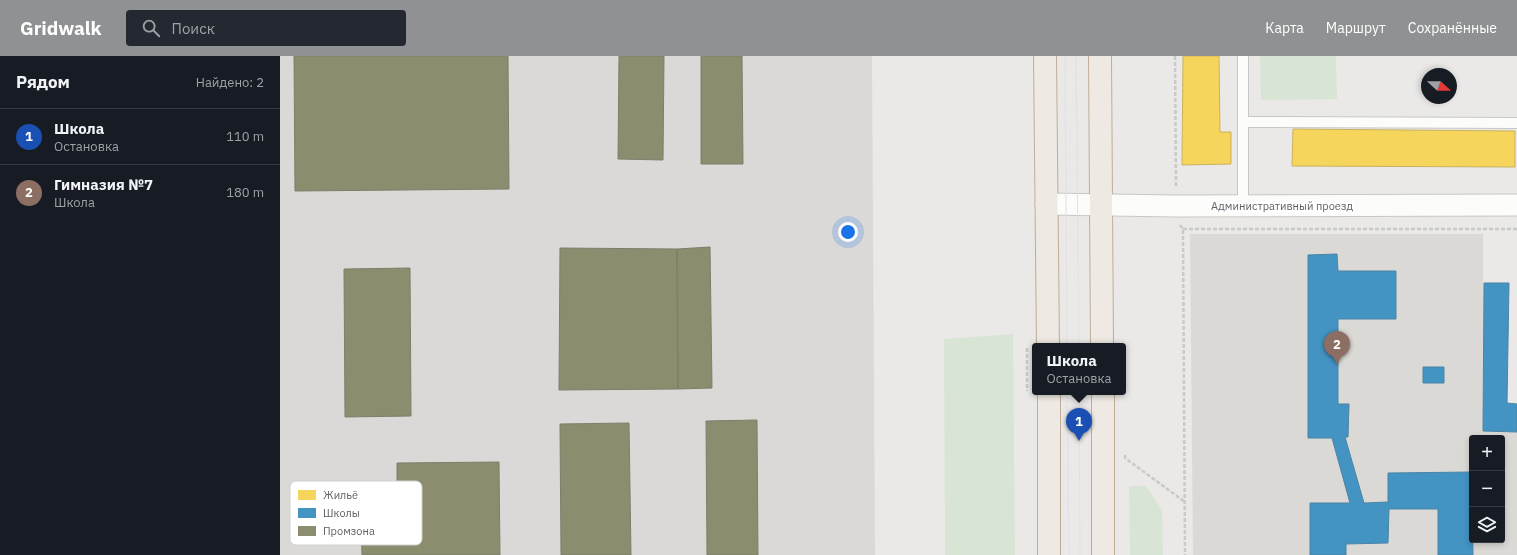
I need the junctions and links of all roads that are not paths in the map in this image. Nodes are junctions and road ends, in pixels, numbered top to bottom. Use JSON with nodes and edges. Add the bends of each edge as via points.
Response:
{"nodes":[{"id":1,"x":1045,"y":56,"type":"edge"},
{"id":2,"x":1100,"y":56,"type":"edge"},
{"id":3,"x":1243,"y":56,"type":"edge"},
{"id":4,"x":1243,"y":122,"type":"junction"},
{"id":5,"x":1517,"y":123,"type":"edge"},
{"id":6,"x":1046,"y":204,"type":"junction"},
{"id":7,"x":1101,"y":204,"type":"junction"},
{"id":8,"x":1517,"y":205,"type":"edge"},
{"id":9,"x":1243,"y":206,"type":"junction"},
{"id":10,"x":1048,"y":343,"type":"edge"},
{"id":11,"x":1102,"y":343,"type":"edge"},
{"id":12,"x":1048,"y":395,"type":"edge"},
{"id":13,"x":1103,"y":395,"type":"edge"},
{"id":14,"x":1049,"y":555,"type":"edge"},
{"id":15,"x":1103,"y":555,"type":"edge"}],
"edges":[{"from":1,"to":6,"type":"highway"},
{"from":2,"to":7,"type":"highway"},
{"from":3,"to":4,"type":"lane"},
{"from":4,"to":5,"type":"lane"},
{"from":4,"to":9,"type":"lane"},
{"from":6,"to":7,"type":"street","name":"Административный проезд"},
{"from":6,"to":10,"type":"highway"},
{"from":7,"to":9,"type":"street","name":"Административный проезд"},
{"from":7,"to":11,"type":"highway"},
{"from":8,"to":9,"type":"street","name":"Административный проезд"},
{"from":12,"to":14,"type":"highway"},
{"from":13,"to":15,"type":"highway"}]}
